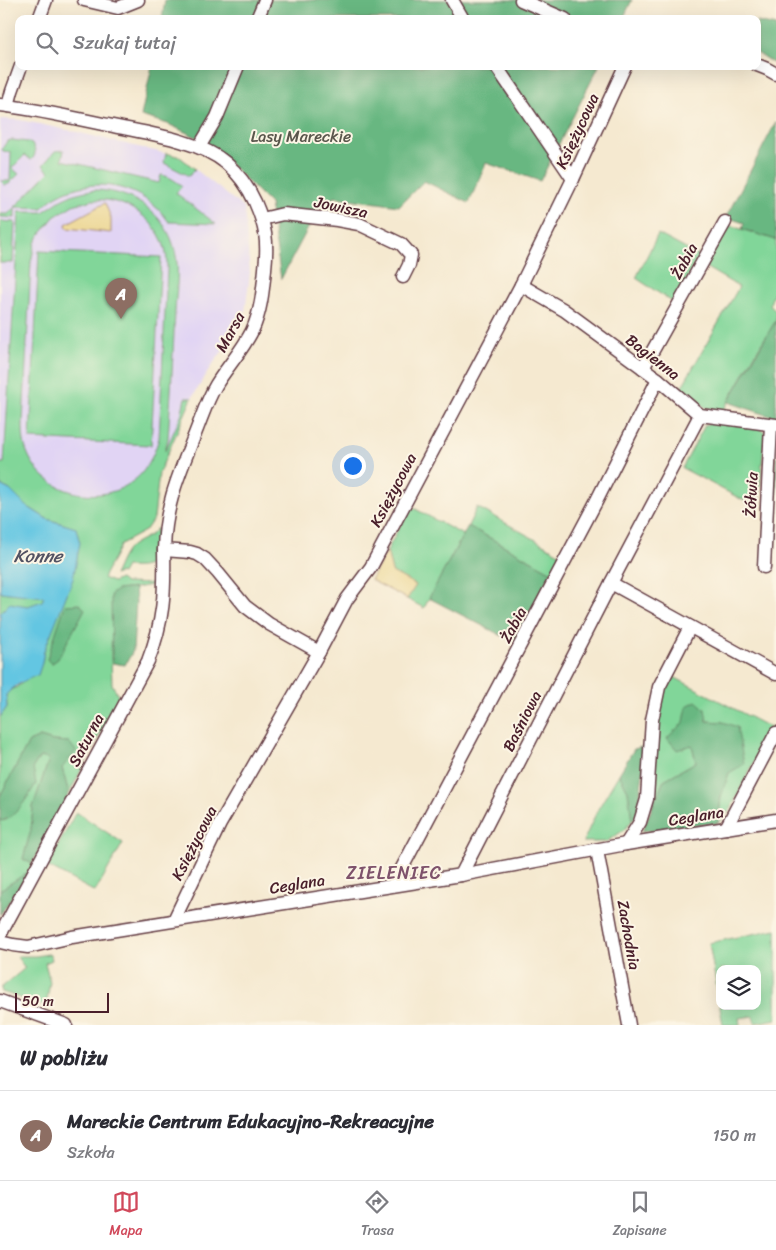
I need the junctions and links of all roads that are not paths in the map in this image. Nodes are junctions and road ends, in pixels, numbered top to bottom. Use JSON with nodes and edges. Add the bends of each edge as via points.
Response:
{"nodes":[{"id":1,"x":46,"y":0,"type":"edge"},
{"id":2,"x":84,"y":0,"type":"edge"},
{"id":3,"x":138,"y":0,"type":"edge"},
{"id":4,"x":265,"y":0,"type":"edge"},
{"id":5,"x":452,"y":0,"type":"edge"},
{"id":6,"x":521,"y":0,"type":"edge"},
{"id":7,"x":40,"y":15,"type":"edge"},
{"id":8,"x":259,"y":15,"type":"edge"},
{"id":9,"x":461,"y":15,"type":"edge"},
{"id":10,"x":556,"y":15,"type":"edge"},
{"id":11,"x":761,"y":67,"type":"edge"},
{"id":12,"x":20,"y":70,"type":"edge"},
{"id":13,"x":236,"y":70,"type":"edge"},
{"id":14,"x":499,"y":70,"type":"edge"},
{"id":15,"x":623,"y":70,"type":"edge"},
{"id":16,"x":776,"y":74,"type":"edge"},
{"id":17,"x":4,"y":105,"type":"edge"},
{"id":18,"x":199,"y":147,"type":"junction"},
{"id":19,"x":573,"y":179,"type":"junction"},
{"id":20,"x":262,"y":219,"type":"junction"},
{"id":21,"x":725,"y":222,"type":"dead end"},
{"id":22,"x":403,"y":277,"type":"dead end"},
{"id":23,"x":521,"y":285,"type":"junction"},
{"id":24,"x":643,"y":368,"type":"junction"},
{"id":25,"x":658,"y":379,"type":"junction"},
{"id":26,"x":700,"y":415,"type":"junction"},
{"id":27,"x":774,"y":425,"type":"edge"},
{"id":28,"x":164,"y":550,"type":"junction"},
{"id":29,"x":764,"y":567,"type":"dead end"},
{"id":30,"x":611,"y":583,"type":"junction"},
{"id":31,"x":690,"y":627,"type":"junction"},
{"id":32,"x":319,"y":652,"type":"junction"},
{"id":33,"x":776,"y":674,"type":"edge"},
{"id":34,"x":776,"y":732,"type":"edge"},
{"id":35,"x":776,"y":820,"type":"edge"},
{"id":36,"x":726,"y":828,"type":"junction"},
{"id":37,"x":626,"y":844,"type":"junction"},
{"id":38,"x":597,"y":850,"type":"junction"},
{"id":39,"x":461,"y":875,"type":"junction"},
{"id":40,"x":393,"y":885,"type":"junction"},
{"id":41,"x":174,"y":920,"type":"junction"},
{"id":42,"x":0,"y":935,"type":"edge"},
{"id":43,"x":0,"y":942,"type":"edge"},
{"id":44,"x":0,"y":1001,"type":"edge"},
{"id":45,"x":66,"y":1025,"type":"edge"},
{"id":46,"x":629,"y":1025,"type":"edge"}],
"edges":[{"from":1,"to":7,"type":"street"},
{"from":2,"to":3,"type":"street","via":[[118,8]]},
{"from":4,"to":8,"type":"street"},
{"from":5,"to":9,"type":"street"},
{"from":6,"to":10,"type":"street"},
{"from":11,"to":16,"type":"street"},
{"from":12,"to":17,"type":"street"},
{"from":13,"to":18,"type":"street","via":[[217,117]]},
{"from":14,"to":19,"type":"street"},
{"from":15,"to":19,"type":"street","name":"Księżycowa"},
{"from":17,"to":18,"type":"street","name":"Marsa","via":[[163,136]]},
{"from":18,"to":20,"type":"street","name":"Marsa","via":[[226,163],[239,176]]},
{"from":19,"to":23,"type":"street","name":"Księżycowa"},
{"from":20,"to":22,"type":"street","name":"Jowisza","via":[[283,214],[359,224],[401,244],[411,255]]},
{"from":20,"to":28,"type":"street","name":"Marsa","via":[[267,252],[257,318],[246,342],[215,387],[178,477],[166,520]]},
{"from":21,"to":24,"type":"street","name":"Żabia"},
{"from":23,"to":24,"type":"street","name":"Bagienna","via":[[564,310]]},
{"from":23,"to":32,"type":"street","name":"Księżycowa","via":[[372,567],[347,599]]},
{"from":24,"to":25,"type":"street","name":"Bagienna"},
{"from":25,"to":26,"type":"street","name":"Bagienna"},
{"from":25,"to":40,"type":"street","name":"Żabia"},
{"from":26,"to":27,"type":"street"},
{"from":26,"to":30,"type":"street","name":"Baśniowa"},
{"from":27,"to":29,"type":"street","name":"Żółwia"},
{"from":28,"to":32,"type":"street","via":[[190,552],[205,559],[245,606]]},
{"from":28,"to":42,"type":"street","name":"Saturna","via":[[162,615],[148,661]]},
{"from":30,"to":31,"type":"street"},
{"from":30,"to":39,"type":"street","name":"Baśniowa"},
{"from":31,"to":33,"type":"street"},
{"from":31,"to":37,"type":"street","via":[[659,687],[652,720],[646,799],[640,822]]},
{"from":32,"to":41,"type":"street","name":"Księżycowa","via":[[220,824]]},
{"from":34,"to":36,"type":"street"},
{"from":35,"to":36,"type":"street","name":"Ceglana"},
{"from":36,"to":37,"type":"street","name":"Ceglana"},
{"from":37,"to":38,"type":"street","name":"Ceglana"},
{"from":38,"to":39,"type":"street","name":"Ceglana"},
{"from":38,"to":46,"type":"street","name":"Zachodnia"},
{"from":39,"to":40,"type":"street","name":"Ceglana"},
{"from":40,"to":41,"type":"street","name":"Ceglana"},
{"from":41,"to":43,"type":"street","name":"Ceglana","via":[[28,946]]},
{"from":44,"to":45,"type":"street"}]}
